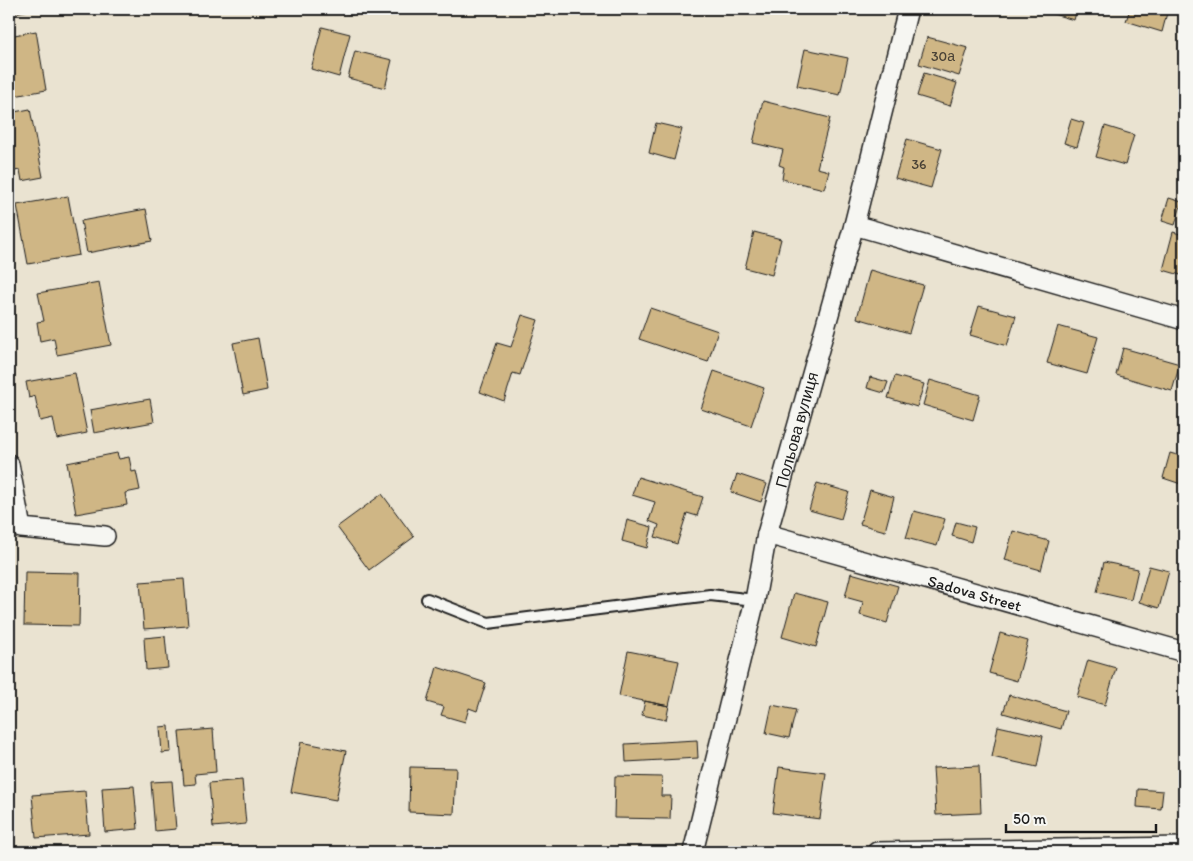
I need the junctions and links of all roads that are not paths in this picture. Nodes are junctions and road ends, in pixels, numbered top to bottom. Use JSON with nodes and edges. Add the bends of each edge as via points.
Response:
{"nodes":[{"id":1,"x":908,"y":9,"type":"edge"},
{"id":2,"x":854,"y":225,"type":"junction"},
{"id":3,"x":1184,"y":320,"type":"edge"},
{"id":4,"x":9,"y":464,"type":"edge"},
{"id":5,"x":15,"y":530,"type":"edge"},
{"id":6,"x":766,"y":534,"type":"junction"},
{"id":7,"x":105,"y":536,"type":"dead end"},
{"id":8,"x":427,"y":599,"type":"dead end"},
{"id":9,"x":755,"y":600,"type":"junction"},
{"id":10,"x":1184,"y":652,"type":"edge"},
{"id":11,"x":1184,"y":847,"type":"edge"},
{"id":12,"x":693,"y":852,"type":"edge"},
{"id":13,"x":877,"y":852,"type":"edge"}],
"edges":[{"from":1,"to":2,"type":"street","name":"Польова вулиця"},
{"from":2,"to":3,"type":"street"},
{"from":2,"to":6,"type":"street","name":"Польова вулиця"},
{"from":4,"to":5,"type":"street"},
{"from":5,"to":7,"type":"street"},
{"from":6,"to":9,"type":"street","name":"Польова вулиця"},
{"from":6,"to":10,"type":"street","name":"Sadova Street"},
{"from":8,"to":9,"type":"lane","via":[[488,623],[710,595]]},
{"from":9,"to":12,"type":"street","name":"Польова вулиця"},
{"from":11,"to":13,"type":"street"}]}
